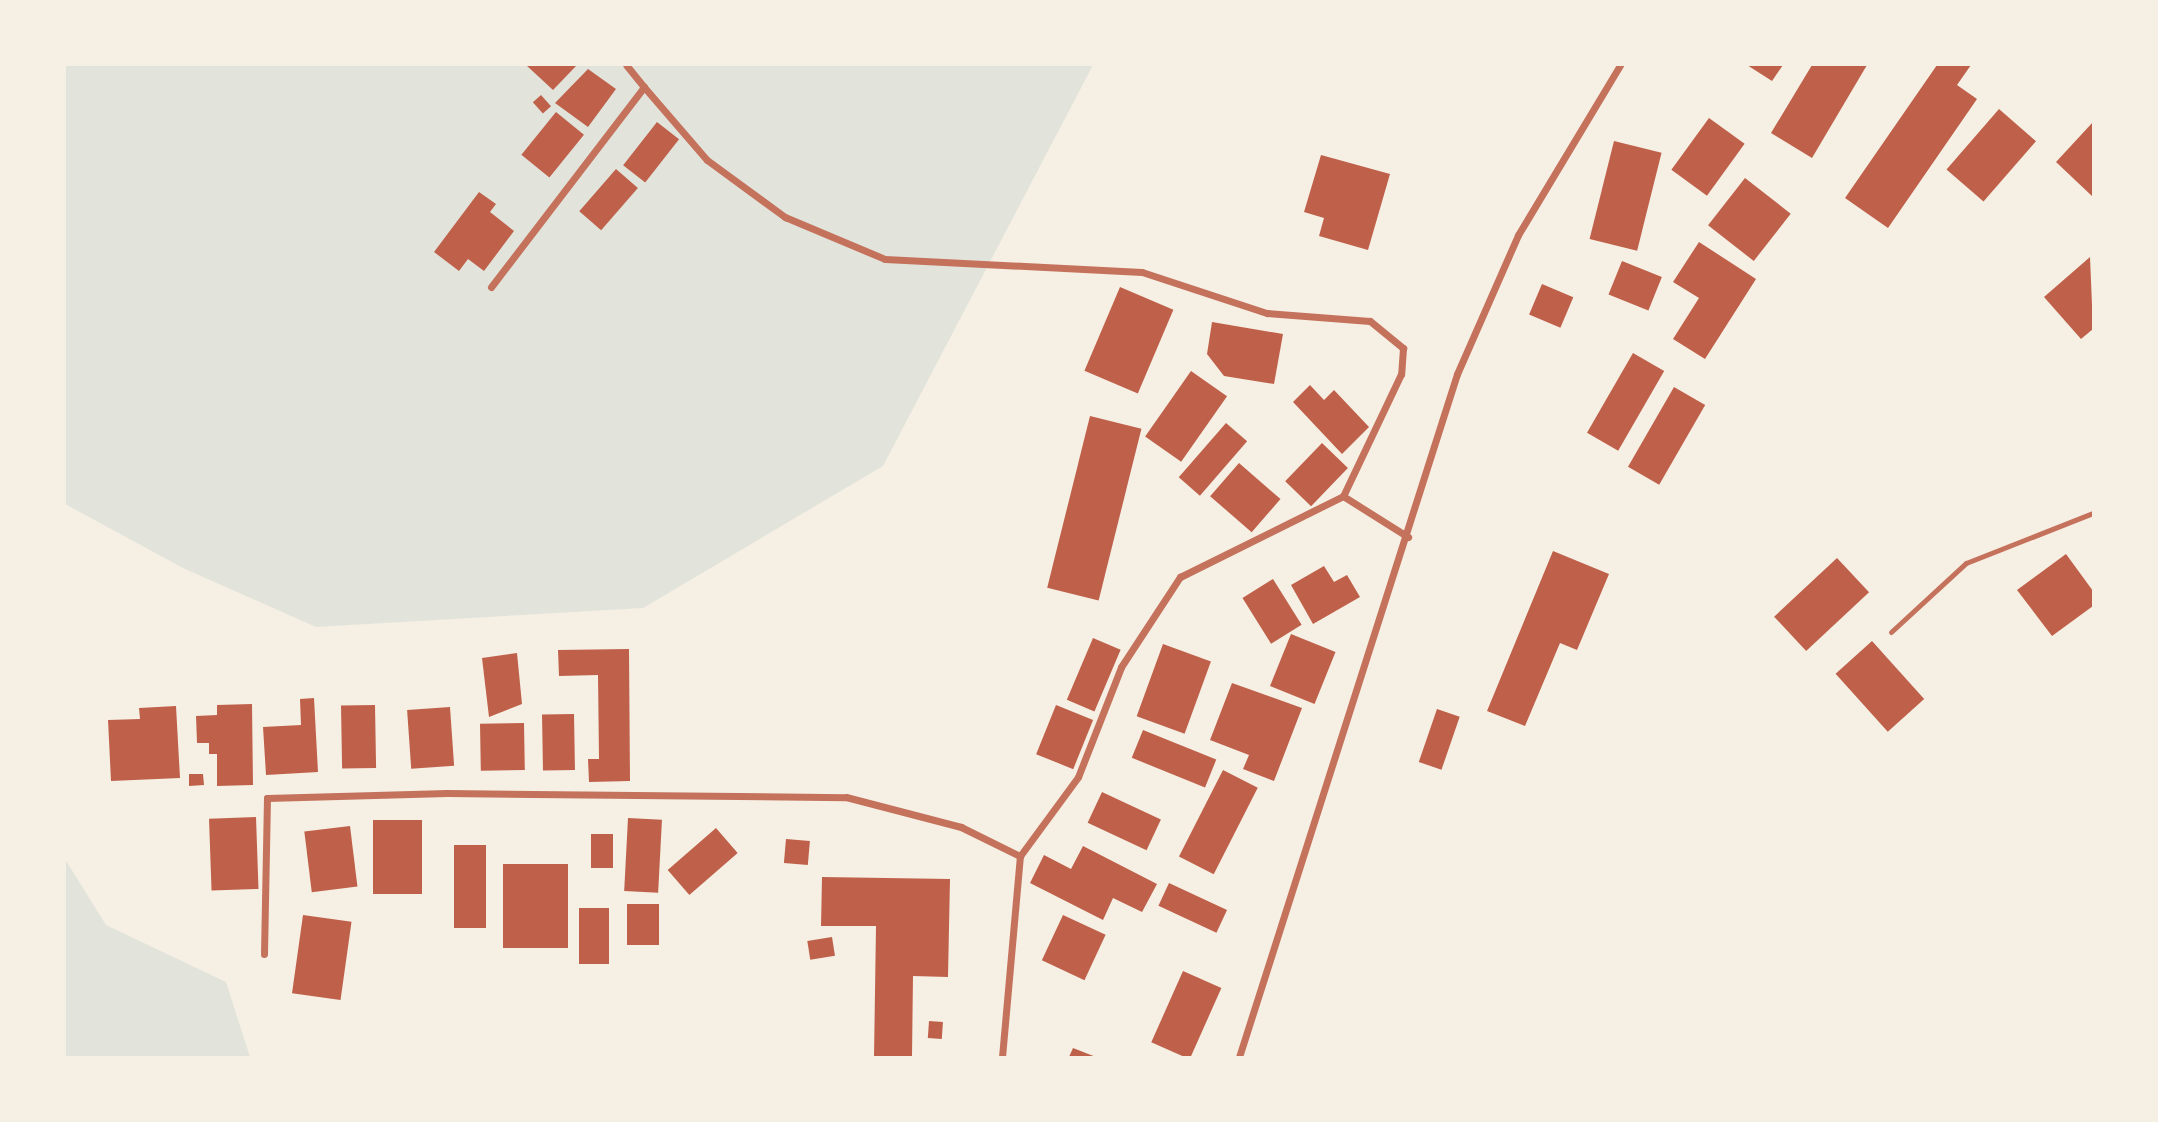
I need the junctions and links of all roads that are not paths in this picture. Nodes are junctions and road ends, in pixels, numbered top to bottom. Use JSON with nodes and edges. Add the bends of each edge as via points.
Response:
{"nodes":[{"id":1,"x":626,"y":65,"type":"edge"},
{"id":2,"x":1620,"y":65,"type":"edge"},
{"id":3,"x":644,"y":87,"type":"junction"},
{"id":4,"x":491,"y":286,"type":"dead end"},
{"id":5,"x":1343,"y":496,"type":"junction"},
{"id":6,"x":2093,"y":513,"type":"edge"},
{"id":7,"x":1408,"y":537,"type":"junction"},
{"id":8,"x":1891,"y":632,"type":"dead end"},
{"id":9,"x":1020,"y":856,"type":"junction"},
{"id":10,"x":264,"y":954,"type":"dead end"},
{"id":11,"x":1002,"y":1057,"type":"edge"},
{"id":12,"x":1239,"y":1057,"type":"edge"}],
"edges":[{"from":1,"to":3,"type":"street"},
{"from":2,"to":7,"type":"street","via":[[1518,235],[1457,374]]},
{"from":3,"to":4,"type":"street"},
{"from":3,"to":5,"type":"street","via":[[707,160],[785,217],[886,259],[1142,272],[1267,313],[1370,321],[1403,348],[1401,374]]},
{"from":5,"to":7,"type":"street"},
{"from":5,"to":9,"type":"street","via":[[1180,577],[1121,667],[1078,777]]},
{"from":6,"to":8,"type":"lane","via":[[1966,563]]},
{"from":7,"to":12,"type":"street"},
{"from":9,"to":10,"type":"street","via":[[961,827],[846,797],[447,793],[267,798]]},
{"from":9,"to":11,"type":"street"}]}
